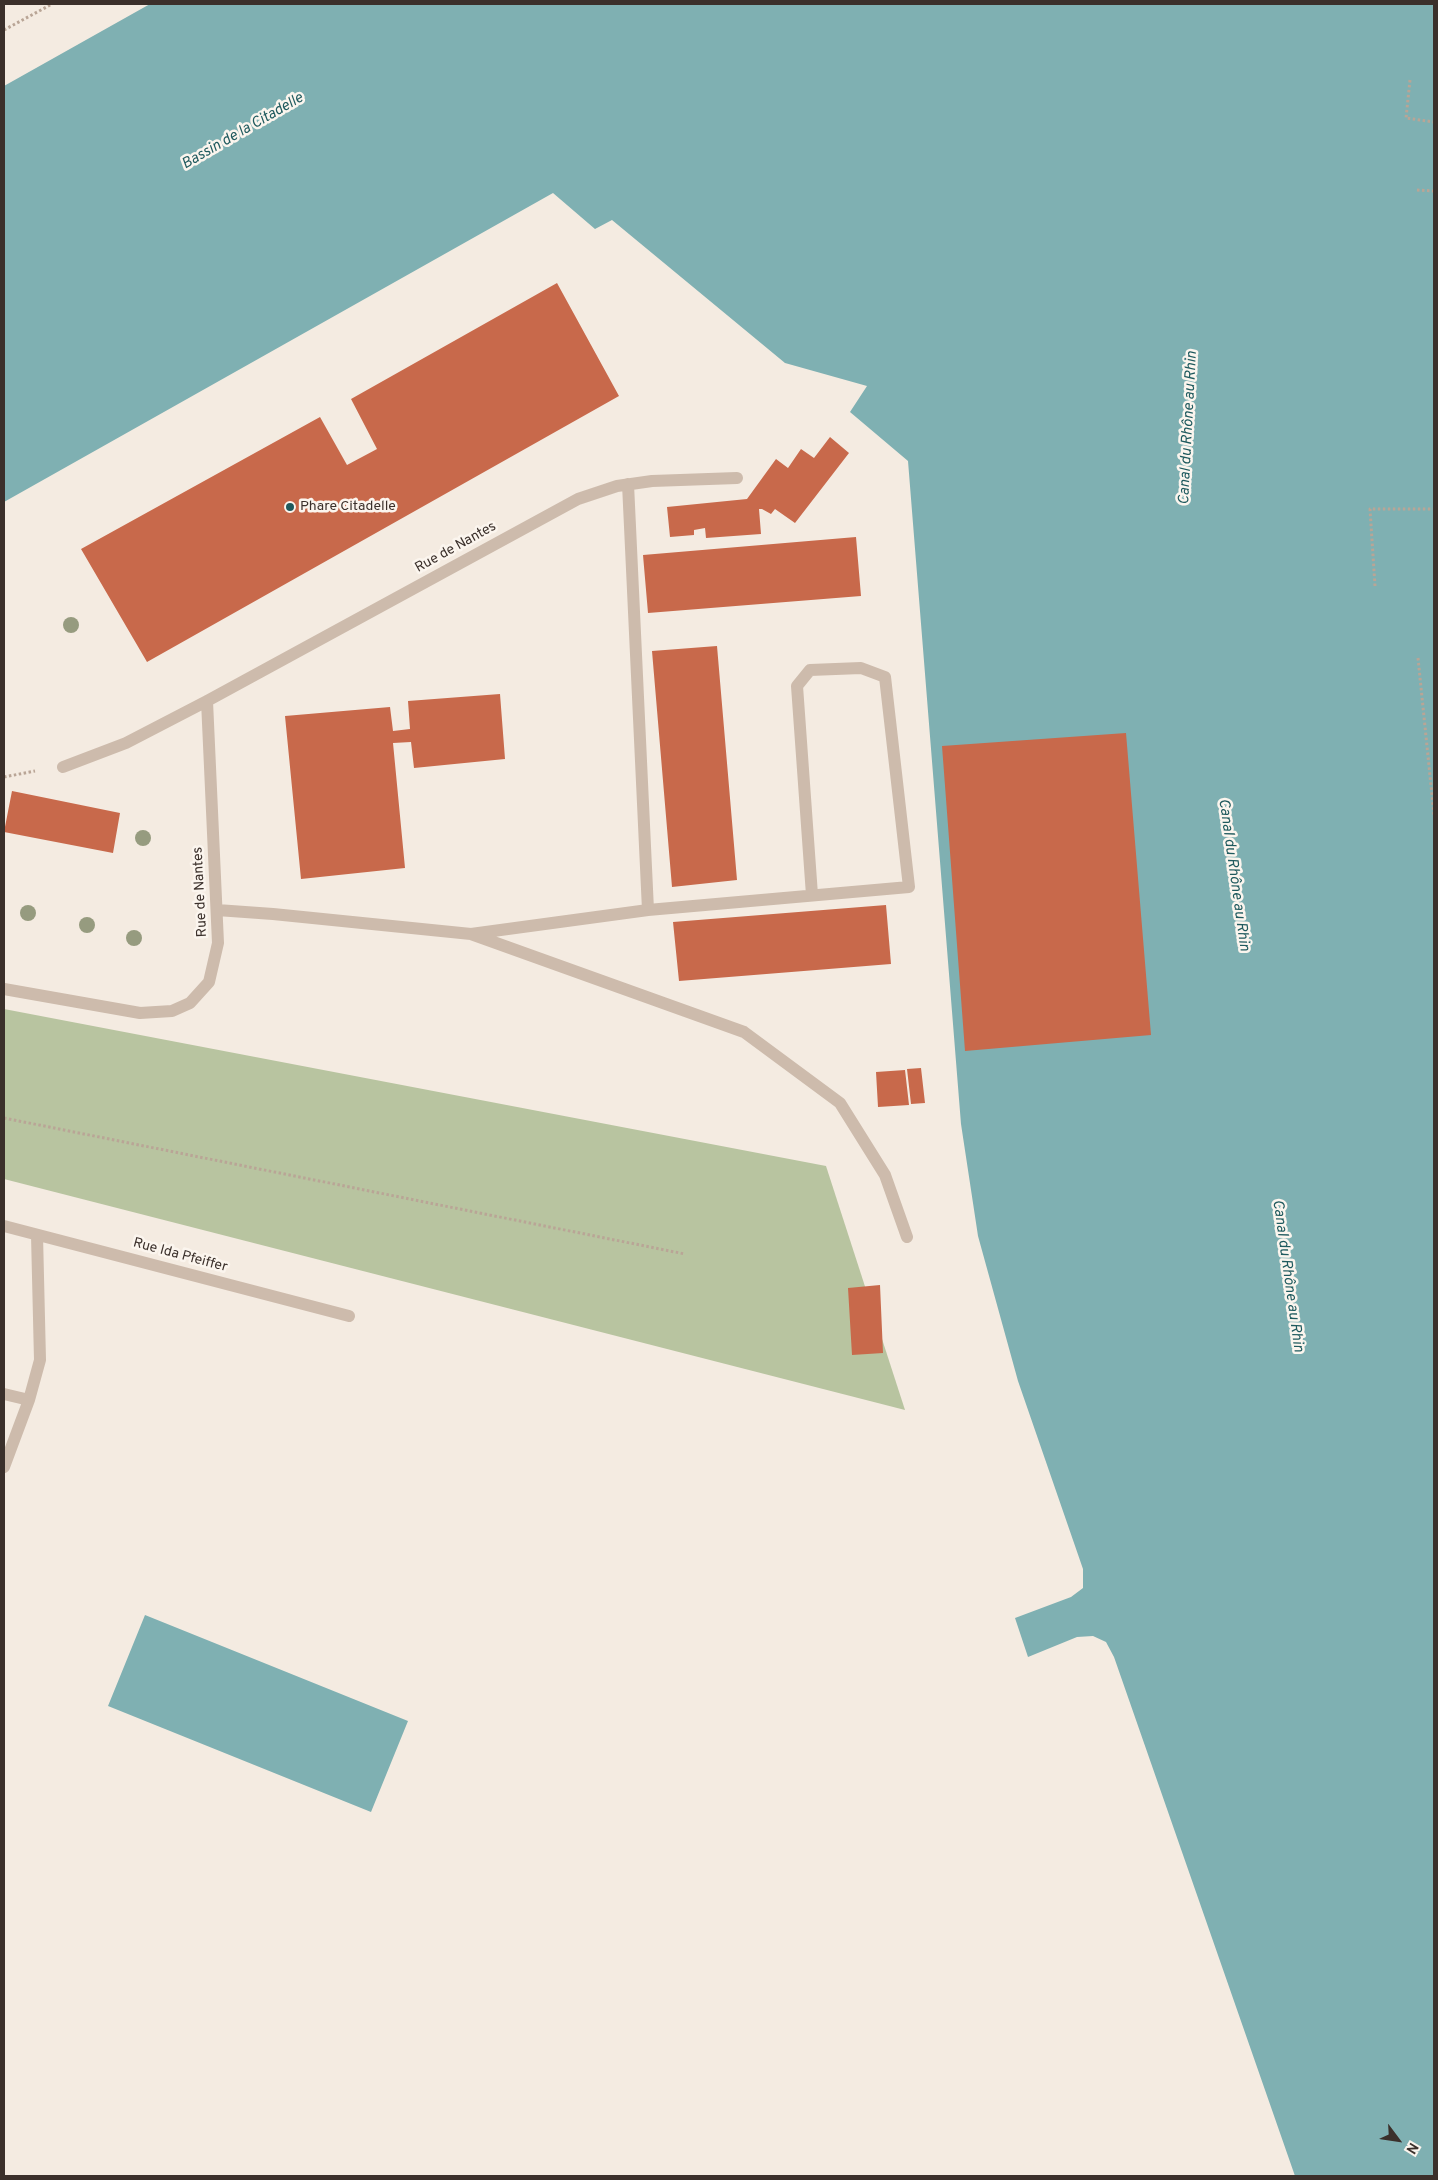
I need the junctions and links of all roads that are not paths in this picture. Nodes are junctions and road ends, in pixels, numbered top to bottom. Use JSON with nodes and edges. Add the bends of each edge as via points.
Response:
{"nodes":[{"id":1,"x":737,"y":478,"type":"dead end"},
{"id":2,"x":628,"y":484,"type":"junction"},
{"id":3,"x":207,"y":701,"type":"junction"},
{"id":4,"x":63,"y":766,"type":"dead end"},
{"id":5,"x":812,"y":895,"type":"junction"},
{"id":6,"x":217,"y":910,"type":"junction"},
{"id":7,"x":648,"y":910,"type":"junction"},
{"id":8,"x":471,"y":934,"type":"junction"},
{"id":9,"x":4,"y":988,"type":"edge"},
{"id":10,"x":4,"y":1226,"type":"edge"},
{"id":11,"x":37,"y":1235,"type":"junction"},
{"id":12,"x":907,"y":1237,"type":"dead end"},
{"id":13,"x":349,"y":1316,"type":"dead end"},
{"id":14,"x":4,"y":1394,"type":"edge"},
{"id":15,"x":29,"y":1400,"type":"junction"},
{"id":16,"x":4,"y":1467,"type":"edge"}],
"edges":[{"from":1,"to":2,"type":"street","name":"Rue de Nantes"},
{"from":2,"to":3,"type":"street","name":"Rue de Nantes","via":[[578,499]]},
{"from":2,"to":7,"type":"street"},
{"from":3,"to":4,"type":"street","name":"Rue de Nantes","via":[[126,743]]},
{"from":3,"to":6,"type":"street","name":"Rue de Nantes"},
{"from":5,"to":5,"type":"street","via":[[909,887],[885,677],[861,668],[810,670],[797,686]]},
{"from":5,"to":7,"type":"street"},
{"from":6,"to":8,"type":"street"},
{"from":6,"to":9,"type":"street","name":"Rue de Nantes","via":[[218,943],[209,982],[190,1003],[172,1012],[140,1013]]},
{"from":7,"to":8,"type":"street"},
{"from":8,"to":12,"type":"street","via":[[744,1032],[840,1104],[885,1175]]},
{"from":10,"to":11,"type":"street","name":"Rue Ida Pfeiffer"},
{"from":11,"to":13,"type":"street","name":"Rue Ida Pfeiffer"},
{"from":11,"to":15,"type":"street","via":[[40,1360]]},
{"from":14,"to":15,"type":"street"},
{"from":15,"to":16,"type":"street"}]}
